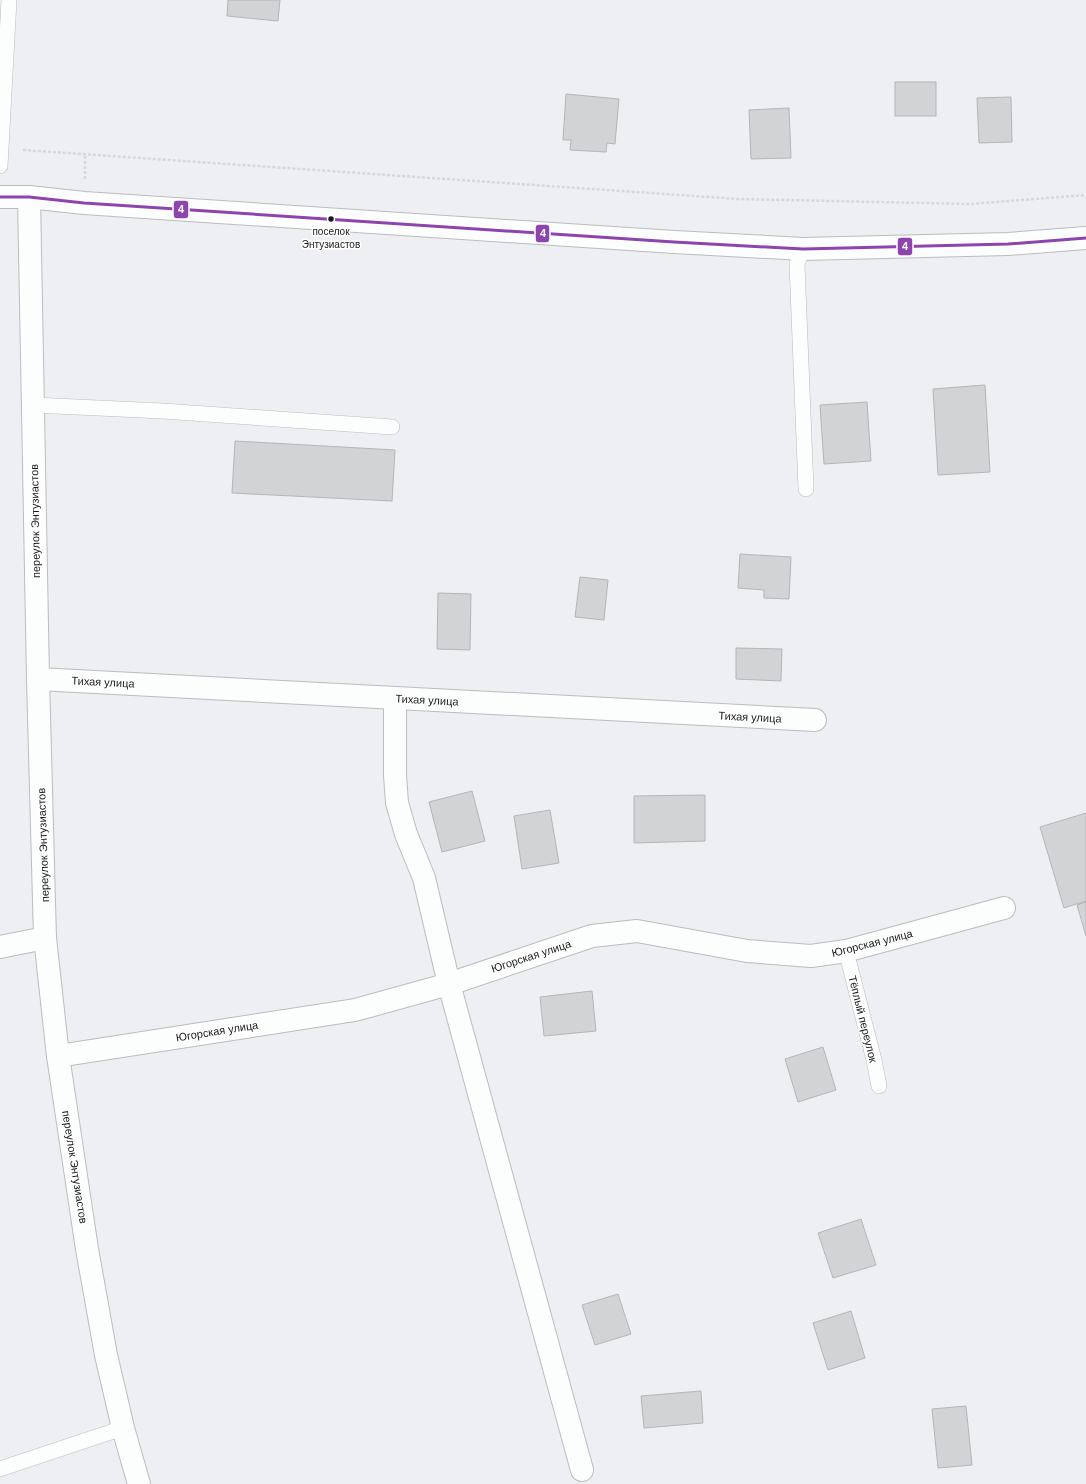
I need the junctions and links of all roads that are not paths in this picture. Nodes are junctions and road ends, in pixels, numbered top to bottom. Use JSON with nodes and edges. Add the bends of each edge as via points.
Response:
{"nodes":[{"id":1,"x":9,"y":0,"type":"edge"},
{"id":2,"x":0,"y":166,"type":"edge"},
{"id":3,"x":0,"y":196,"type":"edge"},
{"id":4,"x":29,"y":197,"type":"junction"},
{"id":5,"x":1086,"y":238,"type":"edge"},
{"id":6,"x":803,"y":249,"type":"junction"},
{"id":7,"x":33,"y":405,"type":"junction"},
{"id":8,"x":392,"y":427,"type":"dead end"},
{"id":9,"x":806,"y":489,"type":"dead end"},
{"id":10,"x":38,"y":679,"type":"junction"},
{"id":11,"x":395,"y":698,"type":"junction"},
{"id":12,"x":815,"y":720,"type":"dead end"},
{"id":13,"x":1004,"y":908,"type":"dead end"},
{"id":14,"x":45,"y":938,"type":"junction"},
{"id":15,"x":0,"y":947,"type":"edge"},
{"id":16,"x":846,"y":952,"type":"junction"},
{"id":17,"x":449,"y":984,"type":"junction"},
{"id":18,"x":58,"y":1056,"type":"junction"},
{"id":19,"x":879,"y":1086,"type":"dead end"},
{"id":20,"x":123,"y":1428,"type":"junction"},
{"id":21,"x":0,"y":1469,"type":"edge"},
{"id":22,"x":582,"y":1470,"type":"dead end"},
{"id":23,"x":139,"y":1484,"type":"edge"}],
"edges":[{"from":1,"to":2,"type":"lane"},
{"from":3,"to":4,"type":"street"},
{"from":4,"to":6,"type":"street","via":[[100,204]]},
{"from":4,"to":7,"type":"street","name":"переулок Энтузиастов"},
{"from":5,"to":6,"type":"street","via":[[1008,244]]},
{"from":6,"to":9,"type":"lane","via":[[797,264]]},
{"from":7,"to":8,"type":"lane"},
{"from":7,"to":10,"type":"street","name":"переулок Энтузиастов"},
{"from":10,"to":11,"type":"street","name":"Тихая улица"},
{"from":10,"to":14,"type":"street","name":"переулок Энтузиастов"},
{"from":11,"to":12,"type":"street","name":"Тихая улица"},
{"from":11,"to":17,"type":"street","via":[[397,803],[406,834],[424,878]]},
{"from":13,"to":16,"type":"street","name":"Югорская улица"},
{"from":14,"to":15,"type":"street"},
{"from":14,"to":18,"type":"street","name":"переулок Энтузиастов"},
{"from":16,"to":17,"type":"street","name":"Югорская улица","via":[[811,956],[747,951],[637,931],[592,936]]},
{"from":16,"to":19,"type":"lane","name":"Тёплый переулок"},
{"from":17,"to":18,"type":"street","name":"Югорская улица","via":[[355,1010]]},
{"from":17,"to":22,"type":"street"},
{"from":18,"to":20,"type":"street","name":"переулок Энтузиастов","via":[[106,1355]]},
{"from":20,"to":21,"type":"lane"},
{"from":20,"to":23,"type":"street","name":"переулок Энтузиастов"}]}
